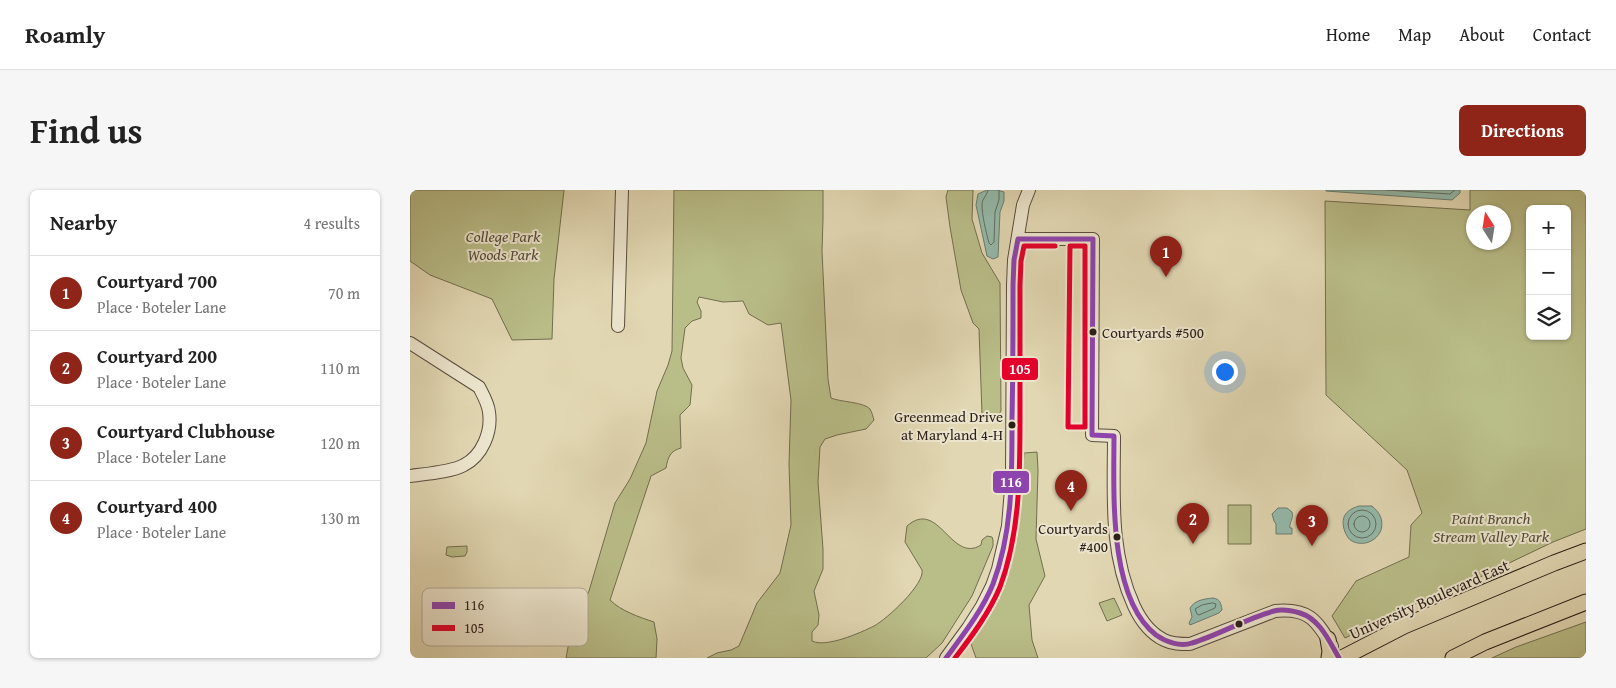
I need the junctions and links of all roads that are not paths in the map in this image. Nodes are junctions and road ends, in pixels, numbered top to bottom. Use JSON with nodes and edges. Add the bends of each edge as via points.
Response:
{"nodes":[{"id":1,"x":622,"y":190,"type":"edge"},
{"id":2,"x":1029,"y":190,"type":"edge"},
{"id":3,"x":1018,"y":239,"type":"junction"},
{"id":4,"x":618,"y":326,"type":"dead end"},
{"id":5,"x":410,"y":343,"type":"edge"},
{"id":6,"x":410,"y":476,"type":"edge"},
{"id":7,"x":1586,"y":551,"type":"edge"},
{"id":8,"x":1586,"y":602,"type":"edge"},
{"id":9,"x":1328,"y":639,"type":"junction"},
{"id":10,"x":946,"y":658,"type":"edge"},
{"id":11,"x":1329,"y":658,"type":"edge"},
{"id":12,"x":1340,"y":658,"type":"edge"},
{"id":13,"x":1453,"y":658,"type":"edge"}],
"edges":[{"from":1,"to":4,"type":"street"},
{"from":2,"to":3,"type":"street","via":[[1023,205]]},
{"from":3,"to":9,"type":"street","via":[[1093,240],[1092,435],[1114,436],[1117,552],[1129,595],[1152,632],[1176,644],[1190,644],[1274,611],[1289,610],[1317,622]]},
{"from":3,"to":10,"type":"street","via":[[1013,285],[1012,476],[1008,526],[992,586]]},
{"from":5,"to":6,"type":"street","via":[[479,387],[489,411],[490,425],[478,454],[463,466]]},
{"from":7,"to":12,"type":"main road","name":"University Boulevard East","via":[[1404,626]]},
{"from":8,"to":13,"type":"main road"},
{"from":9,"to":11,"type":"main road"},
{"from":9,"to":12,"type":"street"}]}
